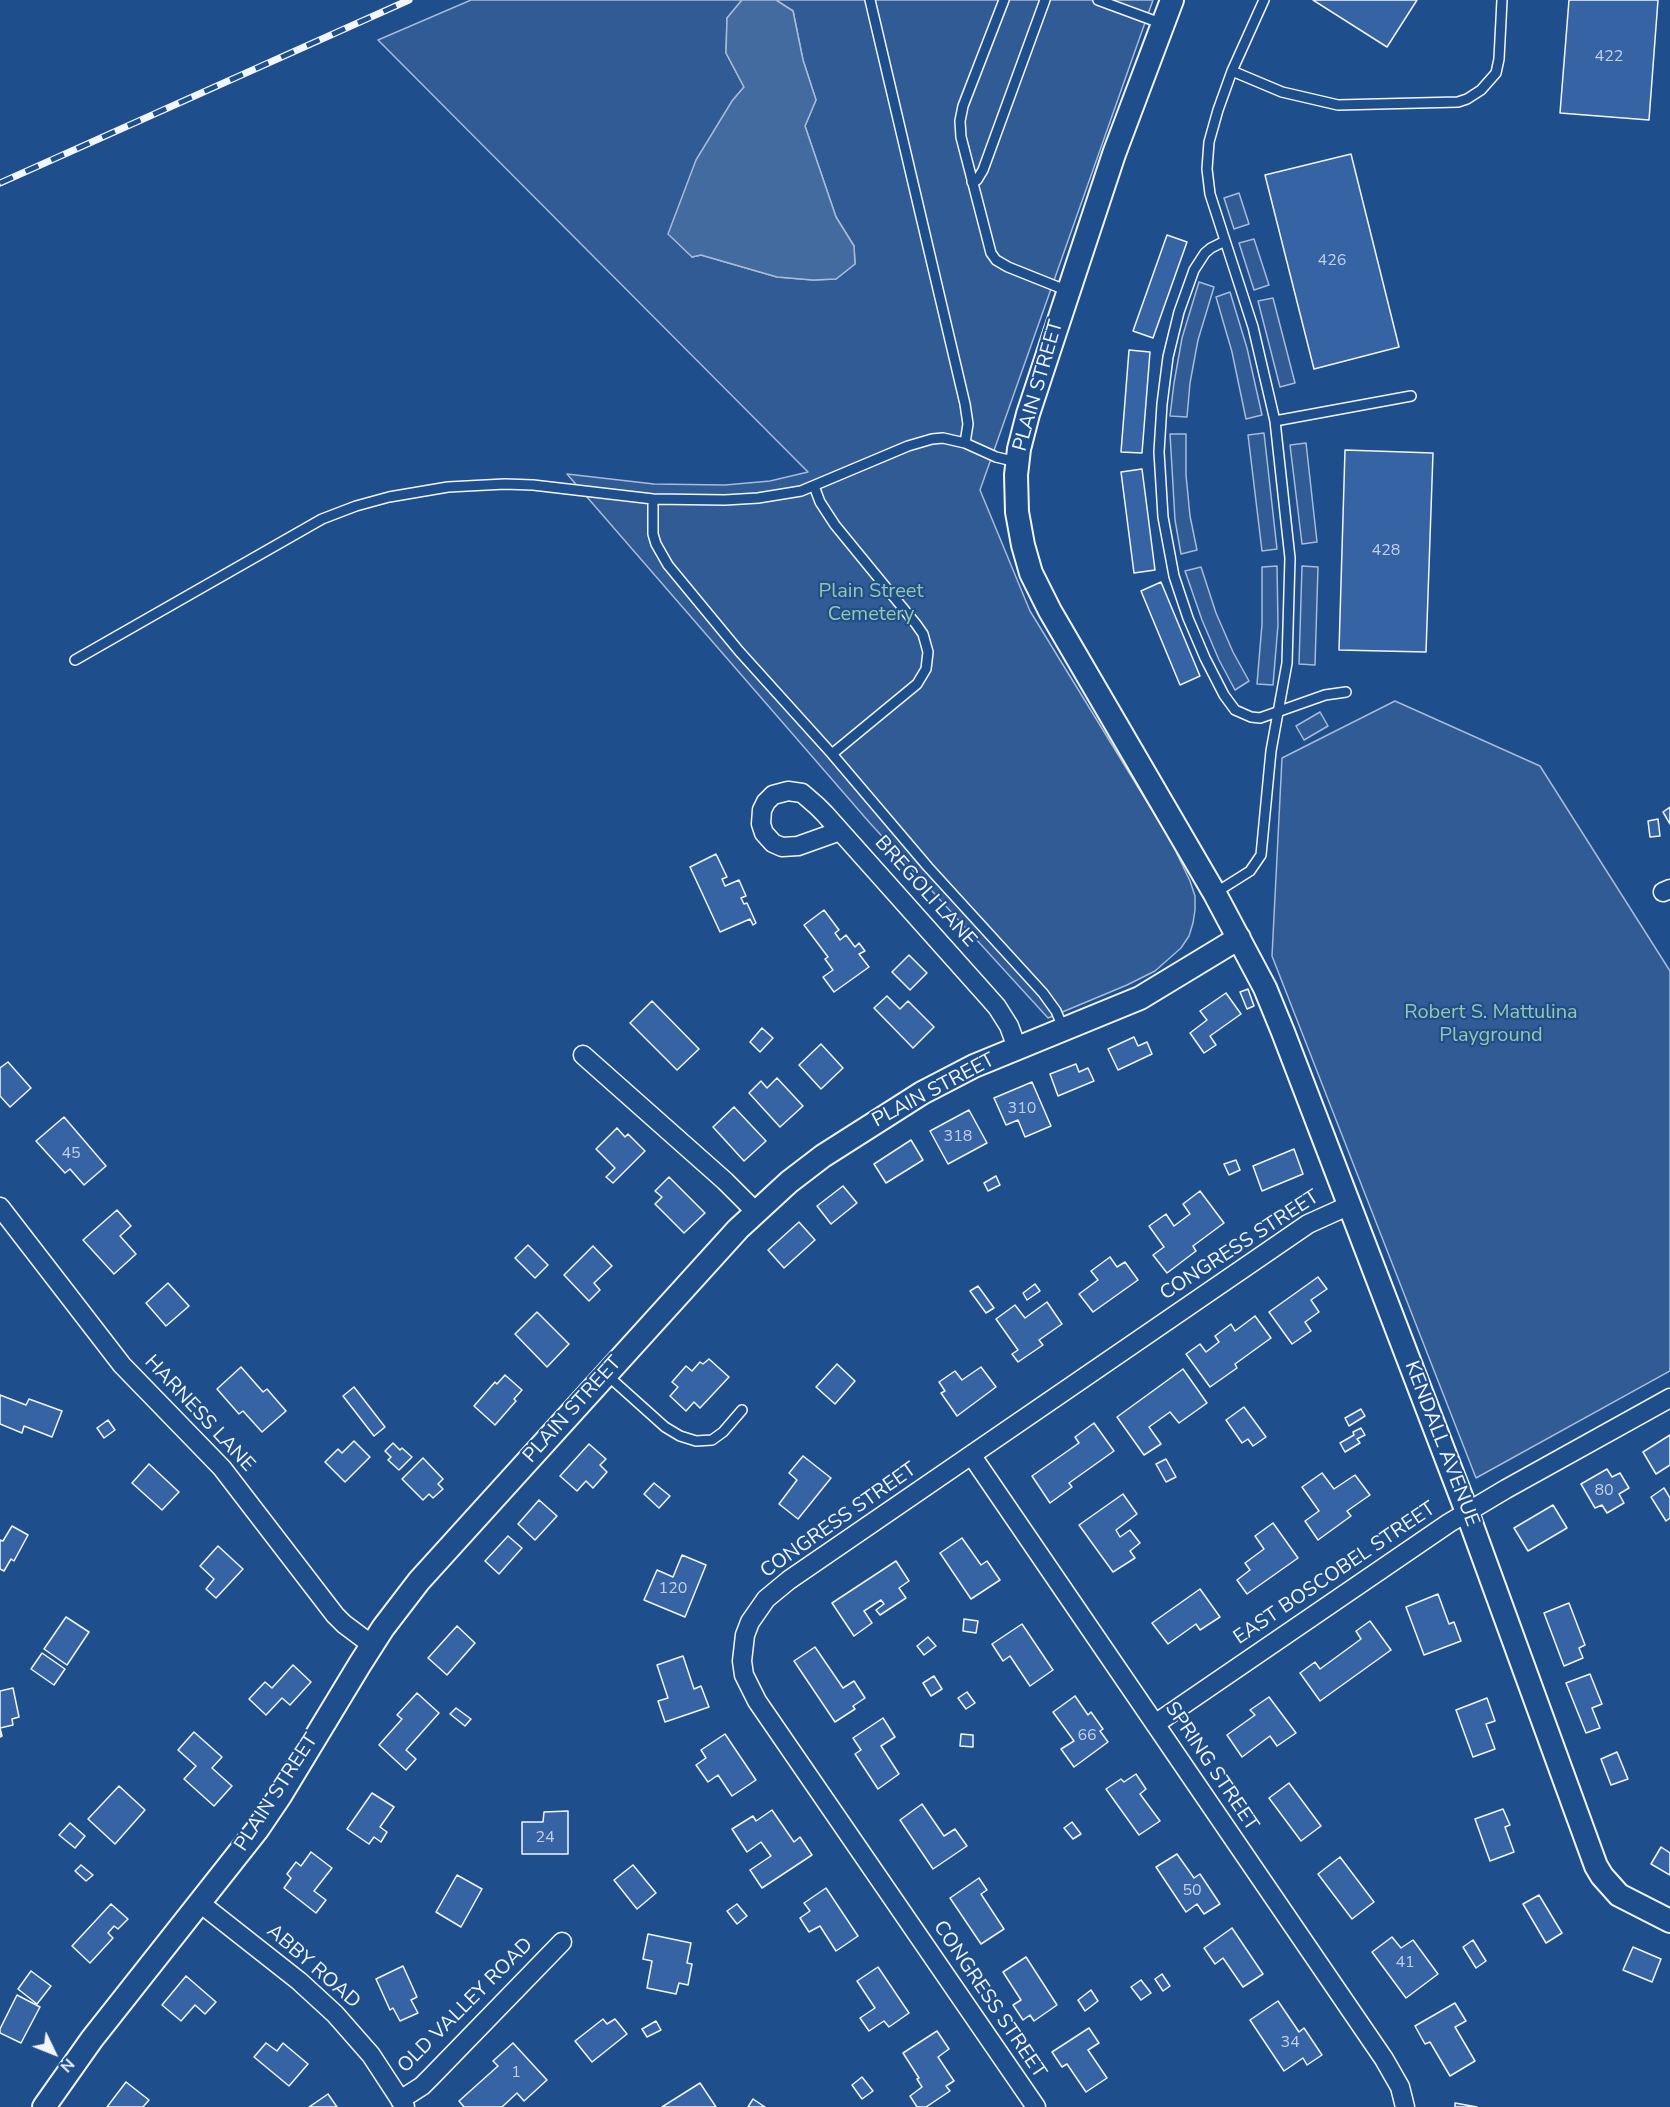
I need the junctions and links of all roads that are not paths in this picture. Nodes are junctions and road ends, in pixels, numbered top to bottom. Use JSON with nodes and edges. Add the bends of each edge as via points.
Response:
{"nodes":[{"id":1,"x":870,"y":0,"type":"edge"},
{"id":2,"x":1004,"y":0,"type":"edge"},
{"id":3,"x":1045,"y":0,"type":"edge"},
{"id":4,"x":1098,"y":0,"type":"edge"},
{"id":5,"x":1172,"y":0,"type":"edge"},
{"id":6,"x":1264,"y":0,"type":"edge"},
{"id":7,"x":1502,"y":0,"type":"edge"},
{"id":8,"x":1163,"y":24,"type":"junction"},
{"id":9,"x":1232,"y":71,"type":"junction"},
{"id":10,"x":972,"y":182,"type":"junction"},
{"id":11,"x":1225,"y":241,"type":"junction"},
{"id":12,"x":1068,"y":291,"type":"junction"},
{"id":13,"x":1411,"y":396,"type":"dead end"},
{"id":14,"x":1275,"y":421,"type":"junction"},
{"id":15,"x":965,"y":443,"type":"junction"},
{"id":16,"x":1017,"y":462,"type":"junction"},
{"id":17,"x":814,"y":486,"type":"junction"},
{"id":18,"x":653,"y":499,"type":"junction"},
{"id":19,"x":75,"y":660,"type":"dead end"},
{"id":20,"x":1346,"y":692,"type":"dead end"},
{"id":21,"x":1279,"y":712,"type":"junction"},
{"id":22,"x":832,"y":754,"type":"junction"},
{"id":23,"x":840,"y":831,"type":"junction"},
{"id":24,"x":1215,"y":894,"type":"junction"},
{"id":25,"x":1239,"y":938,"type":"junction"},
{"id":26,"x":1064,"y":1030,"type":"junction"},
{"id":27,"x":1017,"y":1048,"type":"junction"},
{"id":28,"x":583,"y":1056,"type":"dead end"},
{"id":29,"x":1350,"y":1205,"type":"junction"},
{"id":30,"x":0,"y":1207,"type":"edge"},
{"id":31,"x":756,"y":1212,"type":"junction"},
{"id":32,"x":606,"y":1374,"type":"junction"},
{"id":33,"x":1670,"y":1398,"type":"edge"},
{"id":34,"x":742,"y":1410,"type":"dead end"},
{"id":35,"x":972,"y":1456,"type":"junction"},
{"id":36,"x":1467,"y":1512,"type":"junction"},
{"id":37,"x":372,"y":1646,"type":"junction"},
{"id":38,"x":1155,"y":1724,"type":"junction"},
{"id":39,"x":200,"y":1903,"type":"junction"},
{"id":40,"x":1670,"y":1921,"type":"edge"},
{"id":41,"x":562,"y":1942,"type":"dead end"},
{"id":42,"x":403,"y":2103,"type":"edge"},
{"id":43,"x":44,"y":2107,"type":"edge"},
{"id":44,"x":1036,"y":2107,"type":"edge"},
{"id":45,"x":1405,"y":2107,"type":"edge"}],
"edges":[{"from":1,"to":15,"type":"lane","via":[[965,404]]},
{"from":2,"to":10,"type":"lane","via":[[962,113],[961,137]]},
{"from":3,"to":10,"type":"lane","via":[[982,170]]},
{"from":4,"to":8,"type":"lane"},
{"from":5,"to":8,"type":"street","name":"PLAIN STREET"},
{"from":6,"to":9,"type":"lane"},
{"from":7,"to":9,"type":"lane","via":[[1496,73],[1481,90],[1458,102],[1338,105],[1289,94]]},
{"from":8,"to":12,"type":"street","name":"PLAIN STREET"},
{"from":9,"to":11,"type":"lane","via":[[1207,156],[1207,181]]},
{"from":10,"to":12,"type":"lane","via":[[987,245],[996,260]]},
{"from":11,"to":14,"type":"lane","via":[[1253,327]]},
{"from":11,"to":21,"type":"lane","via":[[1211,248],[1194,270],[1173,335],[1160,429],[1163,518],[1169,558],[1184,608],[1224,695],[1235,710],[1251,717]]},
{"from":12,"to":16,"type":"street","name":"PLAIN STREET","via":[[1031,402]]},
{"from":13,"to":14,"type":"lane"},
{"from":14,"to":21,"type":"lane","via":[[1290,567],[1287,663]]},
{"from":15,"to":16,"type":"lane"},
{"from":15,"to":17,"type":"lane","via":[[943,438],[922,441]]},
{"from":16,"to":24,"type":"street","name":"PLAIN STREET","via":[[1017,512],[1031,573]]},
{"from":17,"to":18,"type":"lane","via":[[743,500]]},
{"from":17,"to":22,"type":"lane","via":[[835,525],[923,634],[928,652],[926,669],[917,684]]},
{"from":18,"to":19,"type":"lane","via":[[533,485],[482,484],[372,501],[306,528]]},
{"from":18,"to":22,"type":"lane","via":[[653,534],[668,565]]},
{"from":20,"to":21,"type":"lane","via":[[1325,695]]},
{"from":21,"to":24,"type":"lane","via":[[1271,751],[1261,855],[1250,872]]},
{"from":22,"to":26,"type":"lane","via":[[1043,993]]},
{"from":23,"to":23,"type":"street","name":"BREGOLI LANE","via":[[817,806],[792,791],[778,793],[766,802],[761,815],[764,833],[782,847]]},
{"from":23,"to":27,"type":"street","name":"BREGOLI LANE","via":[[997,1007]]},
{"from":24,"to":25,"type":"street","name":"PLAIN STREET"},
{"from":25,"to":26,"type":"street","name":"PLAIN STREET","via":[[1140,998]]},
{"from":25,"to":29,"type":"street","name":"KENDALL AVENUE","via":[[1265,988]]},
{"from":26,"to":27,"type":"street","name":"PLAIN STREET"},
{"from":27,"to":31,"type":"street","name":"PLAIN STREET","via":[[957,1074],[854,1135]]},
{"from":28,"to":31,"type":"street"},
{"from":29,"to":35,"type":"street","name":"CONGRESS STREET","via":[[1308,1224]]},
{"from":29,"to":36,"type":"street","name":"KENDALL AVENUE"},
{"from":30,"to":37,"type":"street","name":"HARNESS LANE","via":[[122,1365],[222,1467],[335,1615]]},
{"from":31,"to":32,"type":"street","name":"PLAIN STREET"},
{"from":32,"to":34,"type":"lane","via":[[665,1427],[696,1441],[712,1440]]},
{"from":32,"to":37,"type":"street","name":"PLAIN STREET","via":[[432,1566]]},
{"from":33,"to":36,"type":"street","name":"EAST BOSCOBEL STREET"},
{"from":35,"to":38,"type":"street","name":"SPRING STREET"},
{"from":35,"to":44,"type":"street","name":"CONGRESS STREET","via":[[777,1589],[750,1622],[741,1661],[757,1701]]},
{"from":36,"to":38,"type":"street","name":"EAST BOSCOBEL STREET"},
{"from":36,"to":40,"type":"street","name":"KENDALL AVENUE","via":[[1596,1866],[1619,1894]]},
{"from":37,"to":39,"type":"street","name":"PLAIN STREET","via":[[269,1813]]},
{"from":38,"to":45,"type":"street","name":"SPRING STREET","via":[[1384,2059],[1400,2087]]},
{"from":39,"to":42,"type":"street","name":"ABBY ROAD","via":[[324,2002],[360,2042]]},
{"from":39,"to":43,"type":"street","name":"PLAIN STREET","via":[[99,2030]]},
{"from":41,"to":42,"type":"street","name":"OLD VALLEY ROAD"}]}
